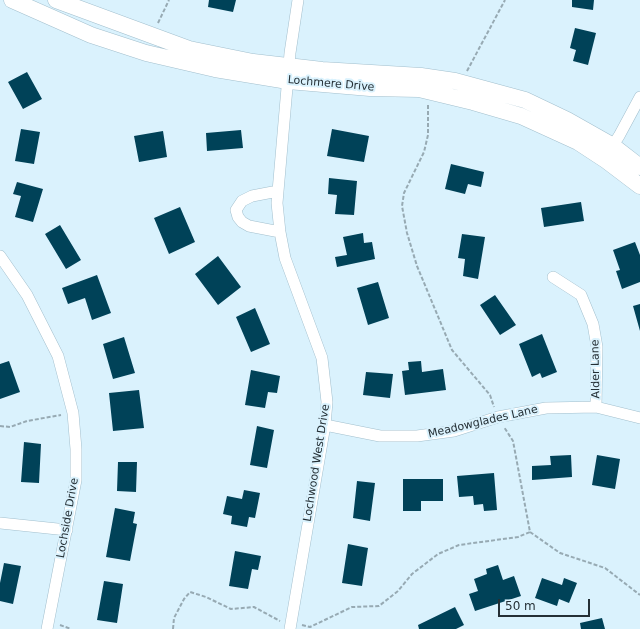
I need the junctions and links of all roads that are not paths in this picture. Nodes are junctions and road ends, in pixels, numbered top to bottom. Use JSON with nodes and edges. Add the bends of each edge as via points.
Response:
{"nodes":[{"id":1,"x":12,"y":0,"type":"edge"},
{"id":2,"x":56,"y":0,"type":"edge"},
{"id":3,"x":298,"y":0,"type":"edge"},
{"id":4,"x":289,"y":73,"type":"junction"},
{"id":5,"x":640,"y":97,"type":"edge"},
{"id":6,"x":608,"y":152,"type":"junction"},
{"id":7,"x":640,"y":167,"type":"edge"},
{"id":8,"x":640,"y":186,"type":"edge"},
{"id":9,"x":278,"y":191,"type":"junction"},
{"id":10,"x":280,"y":232,"type":"junction"},
{"id":11,"x":0,"y":256,"type":"edge"},
{"id":12,"x":554,"y":277,"type":"dead end"},
{"id":13,"x":596,"y":407,"type":"junction"},
{"id":14,"x":640,"y":418,"type":"edge"},
{"id":15,"x":325,"y":425,"type":"junction"},
{"id":16,"x":0,"y":523,"type":"edge"},
{"id":17,"x":67,"y":530,"type":"junction"},
{"id":18,"x":291,"y":626,"type":"edge"},
{"id":19,"x":47,"y":629,"type":"edge"}],
"edges":[{"from":1,"to":4,"type":"street","name":"Lochmere Drive","via":[[91,35],[146,53],[223,71]]},
{"from":2,"to":4,"type":"street","name":"Lochmere Drive","via":[[189,49],[253,62]]},
{"from":3,"to":4,"type":"street","name":"Lochwood West Drive"},
{"from":4,"to":6,"type":"street","name":"Lochmere Drive","via":[[322,70],[421,76],[455,81],[526,100],[567,120]]},
{"from":4,"to":9,"type":"street","name":"Lochwood West Drive"},
{"from":5,"to":6,"type":"street"},
{"from":6,"to":7,"type":"street","name":"Lochmere Drive"},
{"from":6,"to":8,"type":"street","name":"Lochmere Drive"},
{"from":9,"to":10,"type":"street","name":"Lochwood West Drive"},
{"from":9,"to":10,"type":"street","via":[[252,196],[242,201],[236,210],[238,218],[249,226]]},
{"from":10,"to":15,"type":"street","name":"Lochwood West Drive","via":[[290,276],[322,358],[327,396]]},
{"from":11,"to":17,"type":"street","name":"Lochside Drive","via":[[27,295],[58,356],[73,413],[76,480]]},
{"from":12,"to":13,"type":"street","name":"Alder Lane","via":[[581,295],[593,324],[598,347]]},
{"from":13,"to":14,"type":"street","name":"Meadowglades Lane"},
{"from":13,"to":15,"type":"street","name":"Meadowglades Lane","via":[[546,408],[498,417],[454,431],[417,436],[375,435]]},
{"from":15,"to":18,"type":"street","name":"Lochwood West Drive"},
{"from":16,"to":17,"type":"street"},
{"from":17,"to":19,"type":"street","name":"Lochside Drive"}]}
